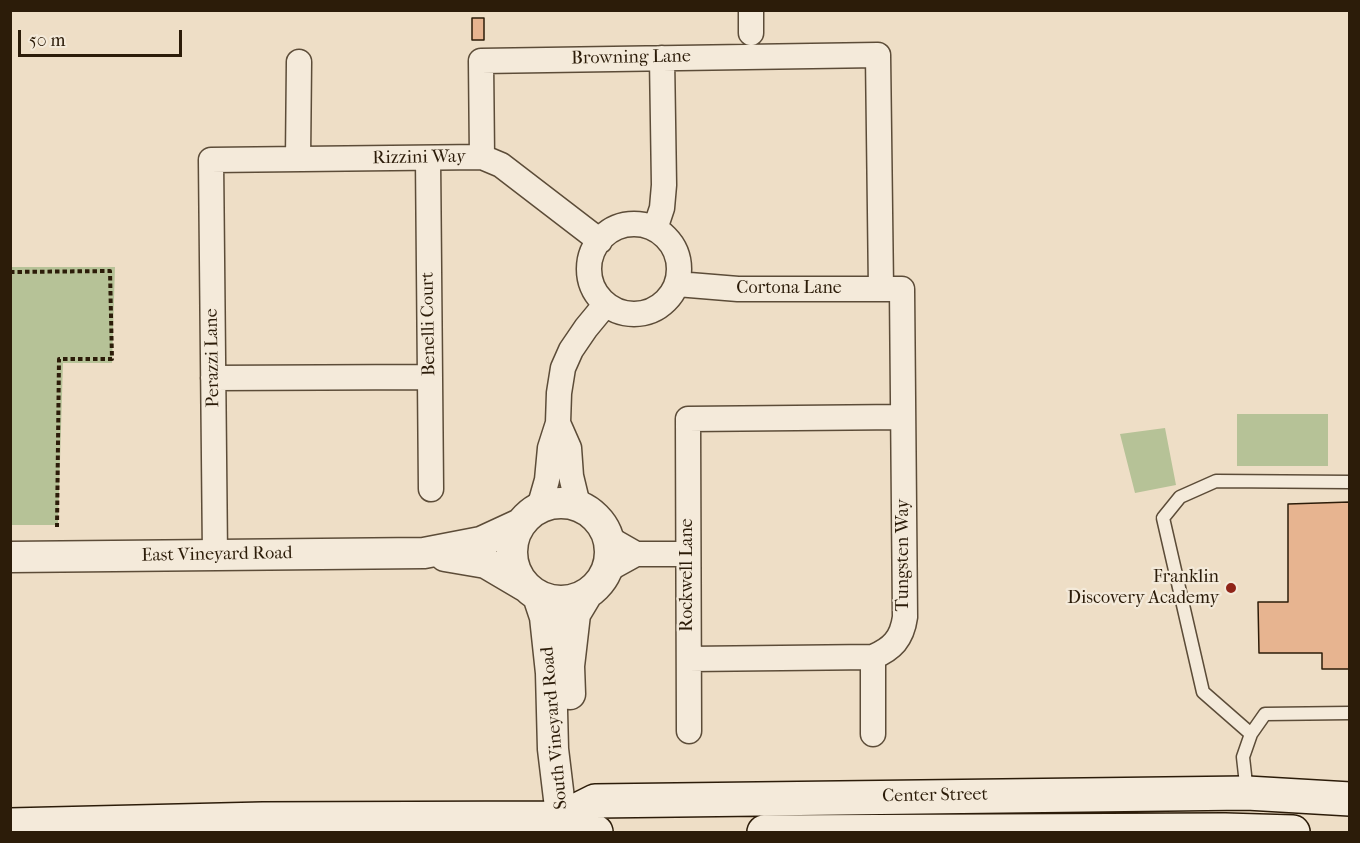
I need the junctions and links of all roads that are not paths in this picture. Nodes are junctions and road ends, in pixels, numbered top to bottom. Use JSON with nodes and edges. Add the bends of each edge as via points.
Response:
{"nodes":[{"id":1,"x":878,"y":55,"type":"joint"},
{"id":2,"x":662,"y":58,"type":"junction"},
{"id":3,"x":299,"y":62,"type":"dead end"},
{"id":4,"x":482,"y":157,"type":"junction"},
{"id":5,"x":428,"y":158,"type":"junction"},
{"id":6,"x":298,"y":159,"type":"junction"},
{"id":7,"x":211,"y":160,"type":"joint"},
{"id":8,"x":655,"y":229,"type":"junction"},
{"id":9,"x":600,"y":241,"type":"junction"},
{"id":10,"x":677,"y":284,"type":"junction"},
{"id":11,"x":892,"y":289,"type":"junction"},
{"id":12,"x":605,"y":305,"type":"junction"},
{"id":13,"x":430,"y":377,"type":"junction"},
{"id":14,"x":213,"y":378,"type":"junction"},
{"id":15,"x":903,"y":417,"type":"junction"},
{"id":16,"x":558,"y":423,"type":"junction"},
{"id":17,"x":1350,"y":482,"type":"edge"},
{"id":18,"x":431,"y":489,"type":"dead end"},
{"id":19,"x":578,"y":506,"type":"junction"},
{"id":20,"x":530,"y":516,"type":"junction"},
{"id":21,"x":608,"y":538,"type":"junction"},
{"id":22,"x":424,"y":553,"type":"junction"},
{"id":23,"x":636,"y":554,"type":"junction"},
{"id":24,"x":688,"y":554,"type":"junction"},
{"id":25,"x":215,"y":555,"type":"junction"},
{"id":26,"x":10,"y":557,"type":"edge"},
{"id":27,"x":607,"y":570,"type":"junction"},
{"id":28,"x":532,"y":591,"type":"junction"},
{"id":29,"x":586,"y":594,"type":"junction"},
{"id":30,"x":873,"y":657,"type":"junction"},
{"id":31,"x":689,"y":659,"type":"junction"},
{"id":32,"x":1350,"y":713,"type":"edge"},
{"id":33,"x":689,"y":731,"type":"dead end"},
{"id":34,"x":873,"y":734,"type":"dead end"},
{"id":35,"x":1251,"y":734,"type":"junction"},
{"id":36,"x":1247,"y":793,"type":"junction"},
{"id":37,"x":1350,"y":799,"type":"edge"},
{"id":38,"x":10,"y":825,"type":"edge"},
{"id":39,"x":562,"y":825,"type":"edge"},
{"id":40,"x":596,"y":832,"type":"edge"},
{"id":41,"x":764,"y":832,"type":"edge"},
{"id":42,"x":1273,"y":832,"type":"edge"},
{"id":43,"x":1293,"y":832,"type":"edge"}],
"edges":[{"from":1,"to":2,"type":"street","name":"Browning Lane"},
{"from":1,"to":11,"type":"street","name":"Tungsten Way"},
{"from":2,"to":4,"type":"street","name":"Browning Lane","via":[[481,60]]},
{"from":2,"to":8,"type":"street","via":[[664,185]]},
{"from":3,"to":6,"type":"street"},
{"from":4,"to":5,"type":"street","name":"Rizzini Way"},
{"from":4,"to":9,"type":"street","name":"Rizzini Way","via":[[501,165]]},
{"from":5,"to":6,"type":"street","name":"Rizzini Way"},
{"from":5,"to":13,"type":"street","name":"Benelli Court"},
{"from":6,"to":7,"type":"street","name":"Rizzini Way"},
{"from":7,"to":14,"type":"street","name":"Perazzi Lane"},
{"from":8,"to":9,"type":"street","via":[[629,224],[616,228]]},
{"from":8,"to":10,"type":"street","via":[[674,248],[679,261]]},
{"from":9,"to":12,"type":"street","via":[[589,271]]},
{"from":10,"to":11,"type":"street","name":"Cortona Lane","via":[[738,289]]},
{"from":10,"to":12,"type":"street","via":[[669,298],[646,313],[626,313]]},
{"from":11,"to":15,"type":"street","name":"Tungsten Way"},
{"from":12,"to":16,"type":"street","via":[[571,350],[563,368]]},
{"from":13,"to":14,"type":"street"},
{"from":13,"to":18,"type":"street","name":"Benelli Court"},
{"from":14,"to":25,"type":"street","name":"Perazzi Lane"},
{"from":15,"to":24,"type":"street","name":"Rockwell Lane","via":[[688,419]]},
{"from":15,"to":30,"type":"street","name":"Tungsten Way","via":[[904,627],[890,648]]},
{"from":16,"to":19,"type":"street","via":[[569,448]]},
{"from":16,"to":20,"type":"street","via":[[550,448],[547,480]]},
{"from":17,"to":35,"type":"lane","via":[[1216,481],[1180,497],[1164,518],[1203,692]]},
{"from":19,"to":20,"type":"street","via":[[563,502],[547,504]]},
{"from":19,"to":21,"type":"street","via":[[592,513]]},
{"from":20,"to":22,"type":"street","name":"East Vineyard Road","via":[[481,542]]},
{"from":20,"to":28,"type":"street","via":[[513,539],[512,555],[515,572]]},
{"from":21,"to":23,"type":"street"},
{"from":21,"to":27,"type":"street"},
{"from":22,"to":25,"type":"street","name":"East Vineyard Road"},
{"from":22,"to":28,"type":"street","name":"East Vineyard Road","via":[[486,563]]},
{"from":23,"to":24,"type":"street"},
{"from":23,"to":27,"type":"street"},
{"from":24,"to":31,"type":"street","name":"Rockwell Lane"},
{"from":25,"to":26,"type":"street","name":"East Vineyard Road"},
{"from":27,"to":29,"type":"street"},
{"from":28,"to":29,"type":"street","via":[[554,600],[571,600]]},
{"from":28,"to":39,"type":"street","name":"South Vineyard Road","via":[[545,617]]},
{"from":29,"to":39,"type":"street","name":"South Vineyard Road","via":[[575,614],[569,666],[572,777]]},
{"from":30,"to":31,"type":"street"},
{"from":30,"to":34,"type":"street"},
{"from":31,"to":33,"type":"street","name":"Rockwell Lane"},
{"from":32,"to":35,"type":"lane","via":[[1264,714]]},
{"from":35,"to":36,"type":"lane","via":[[1243,757]]},
{"from":36,"to":37,"type":"main road","name":"Center Street"},
{"from":36,"to":39,"type":"main road","name":"Center Street","via":[[595,801]]},
{"from":36,"to":42,"type":"main road"},
{"from":38,"to":39,"type":"main road","via":[[506,818]]},
{"from":39,"to":40,"type":"main road"},
{"from":41,"to":42,"type":"main road","name":"Center Street"},
{"from":42,"to":43,"type":"main road","name":"Center Street"}]}
